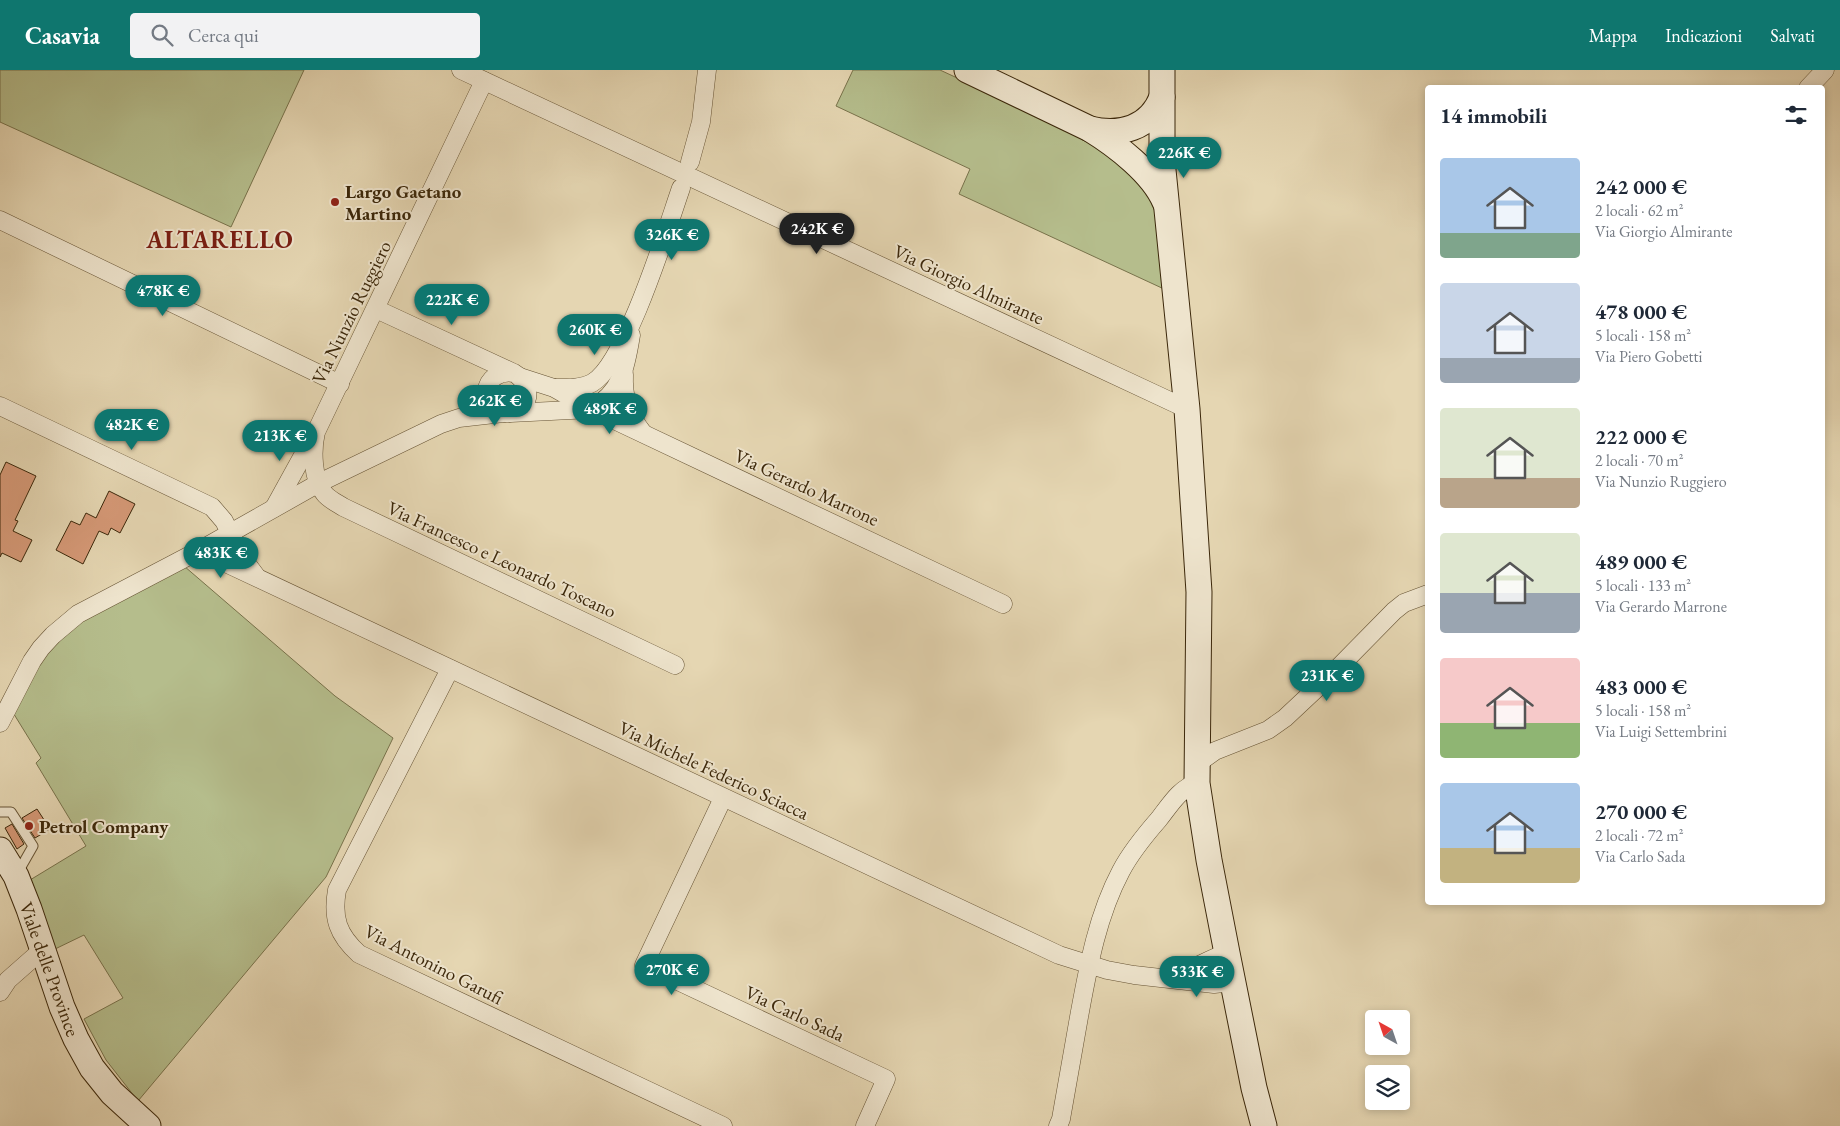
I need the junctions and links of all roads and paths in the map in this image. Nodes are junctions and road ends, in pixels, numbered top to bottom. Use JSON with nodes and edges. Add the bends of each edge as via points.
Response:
{"nodes":[{"id":1,"x":461,"y":70,"type":"edge"},
{"id":2,"x":707,"y":70,"type":"edge"},
{"id":3,"x":967,"y":70,"type":"edge"},
{"id":4,"x":1162,"y":70,"type":"edge"},
{"id":5,"x":1825,"y":70,"type":"edge"},
{"id":6,"x":484,"y":81,"type":"junction"},
{"id":7,"x":1811,"y":85,"type":"edge"},
{"id":8,"x":1162,"y":97,"type":"junction"},
{"id":9,"x":1120,"y":139,"type":"junction"},
{"id":10,"x":1162,"y":151,"type":"junction"},
{"id":11,"x":690,"y":162,"type":"dead end"},
{"id":12,"x":681,"y":188,"type":"dead end"},
{"id":13,"x":1168,"y":210,"type":"junction"},
{"id":14,"x":0,"y":220,"type":"edge"},
{"id":15,"x":376,"y":309,"type":"junction"},
{"id":16,"x":633,"y":323,"type":"junction"},
{"id":17,"x":624,"y":370,"type":"junction"},
{"id":18,"x":517,"y":375,"type":"junction"},
{"id":19,"x":340,"y":384,"type":"junction"},
{"id":20,"x":554,"y":388,"type":"junction"},
{"id":21,"x":0,"y":406,"type":"edge"},
{"id":22,"x":592,"y":409,"type":"junction"},
{"id":23,"x":1187,"y":410,"type":"junction"},
{"id":24,"x":506,"y":413,"type":"junction"},
{"id":25,"x":316,"y":432,"type":"junction"},
{"id":26,"x":643,"y":433,"type":"junction"},
{"id":27,"x":319,"y":483,"type":"junction"},
{"id":28,"x":274,"y":508,"type":"junction"},
{"id":29,"x":230,"y":532,"type":"junction"},
{"id":30,"x":202,"y":549,"type":"junction"},
{"id":31,"x":258,"y":578,"type":"junction"},
{"id":32,"x":1425,"y":595,"type":"edge"},
{"id":33,"x":1003,"y":604,"type":"dead end"},
{"id":34,"x":675,"y":665,"type":"dead end"},
{"id":35,"x":450,"y":669,"type":"junction"},
{"id":36,"x":0,"y":722,"type":"edge"},
{"id":37,"x":1198,"y":773,"type":"junction"},
{"id":38,"x":723,"y":798,"type":"junction"},
{"id":39,"x":0,"y":812,"type":"edge"},
{"id":40,"x":0,"y":850,"type":"edge"},
{"id":41,"x":16,"y":876,"type":"junction"},
{"id":42,"x":42,"y":950,"type":"junction"},
{"id":43,"x":1227,"y":953,"type":"junction"},
{"id":44,"x":1088,"y":965,"type":"junction"},
{"id":45,"x":1161,"y":977,"type":"junction"},
{"id":46,"x":1233,"y":982,"type":"junction"},
{"id":47,"x":0,"y":992,"type":"edge"},
{"id":48,"x":148,"y":1126,"type":"edge"},
{"id":49,"x":723,"y":1126,"type":"edge"},
{"id":50,"x":865,"y":1126,"type":"edge"},
{"id":51,"x":1058,"y":1126,"type":"edge"},
{"id":52,"x":1264,"y":1126,"type":"edge"}],
"edges":[{"from":1,"to":6,"type":"street","name":"Via Giorgio Almirante"},
{"from":2,"to":11,"type":"street","via":[[701,122]]},
{"from":3,"to":9,"type":"street"},
{"from":4,"to":8,"type":"street"},
{"from":5,"to":7,"type":"street"},
{"from":6,"to":15,"type":"street","name":"Via Nunzio Ruggiero"},
{"from":6,"to":23,"type":"street","name":"Via Giorgio Almirante"},
{"from":8,"to":9,"type":"street","via":[[1159,106],[1147,119]]},
{"from":8,"to":10,"type":"street"},
{"from":9,"to":10,"type":"street","via":[[1141,160],[1149,161]]},
{"from":9,"to":13,"type":"street","via":[[1157,188]]},
{"from":10,"to":13,"type":"street"},
{"from":12,"to":16,"type":"street"},
{"from":13,"to":23,"type":"street"},
{"from":14,"to":19,"type":"street"},
{"from":15,"to":18,"type":"street"},
{"from":15,"to":19,"type":"street","name":"Via Nunzio Ruggiero"},
{"from":16,"to":17,"type":"street"},
{"from":16,"to":20,"type":"street","via":[[604,374],[580,387]]},
{"from":17,"to":22,"type":"street","via":[[609,396]]},
{"from":17,"to":26,"type":"street","via":[[625,402]]},
{"from":18,"to":20,"type":"street"},
{"from":18,"to":24,"type":"street","via":[[527,388],[526,401],[516,411]]},
{"from":18,"to":24,"type":"street","via":[[500,373],[487,387],[492,407]]},
{"from":19,"to":25,"type":"street","name":"Via Nunzio Ruggiero"},
{"from":20,"to":22,"type":"street","name":"Via Gerardo Marrone"},
{"from":21,"to":29,"type":"street","via":[[212,507]]},
{"from":22,"to":24,"type":"street"},
{"from":22,"to":26,"type":"street","name":"Via Gerardo Marrone"},
{"from":23,"to":37,"type":"street","via":[[1199,592]]},
{"from":24,"to":27,"type":"street","via":[[459,418],[441,424]]},
{"from":25,"to":27,"type":"street","name":"Via Nunzio Ruggiero","via":[[312,458]]},
{"from":25,"to":28,"type":"street"},
{"from":26,"to":33,"type":"street","name":"Via Gerardo Marrone"},
{"from":27,"to":28,"type":"street"},
{"from":27,"to":34,"type":"street","name":"Via Francesco e Leonardo Toscano","via":[[324,494],[343,507]]},
{"from":28,"to":29,"type":"street"},
{"from":29,"to":30,"type":"street"},
{"from":29,"to":31,"type":"street","via":[[244,560]]},
{"from":30,"to":31,"type":"street","name":"Via Michele Federico Sciacca"},
{"from":30,"to":36,"type":"street","via":[[96,603],[64,624],[32,661]]},
{"from":31,"to":35,"type":"street","name":"Via Michele Federico Sciacca"},
{"from":32,"to":37,"type":"street","via":[[1404,603],[1394,611],[1333,674],[1277,725],[1215,752]]},
{"from":35,"to":38,"type":"street","name":"Via Michele Federico Sciacca"},
{"from":35,"to":49,"type":"street","name":"Via Antonino Garufi","via":[[337,890],[334,907],[346,942],[359,954]]},
{"from":37,"to":43,"type":"street","via":[[1209,860]]},
{"from":37,"to":44,"type":"street","via":[[1121,870],[1105,906]]},
{"from":38,"to":44,"type":"street","name":"Via Michele Federico Sciacca","via":[[1059,955]]},
{"from":38,"to":50,"type":"street","name":"Via Carlo Sada","via":[[644,965],[886,1079]]},
{"from":39,"to":41,"type":"lane","via":[[11,812],[33,846]]},
{"from":40,"to":41,"type":"street","name":"Viale delle Province"},
{"from":41,"to":42,"type":"street","name":"Viale delle Province"},
{"from":42,"to":47,"type":"street","via":[[8,980]]},
{"from":42,"to":48,"type":"street","name":"Viale delle Province","via":[[62,1007],[92,1068],[112,1093]]},
{"from":43,"to":45,"type":"street","via":[[1185,972]]},
{"from":43,"to":46,"type":"street"},
{"from":44,"to":45,"type":"street","name":"Via Michele Federico Sciacca"},
{"from":44,"to":51,"type":"street"},
{"from":45,"to":46,"type":"street","via":[[1214,984]]},
{"from":46,"to":52,"type":"street"}]}
